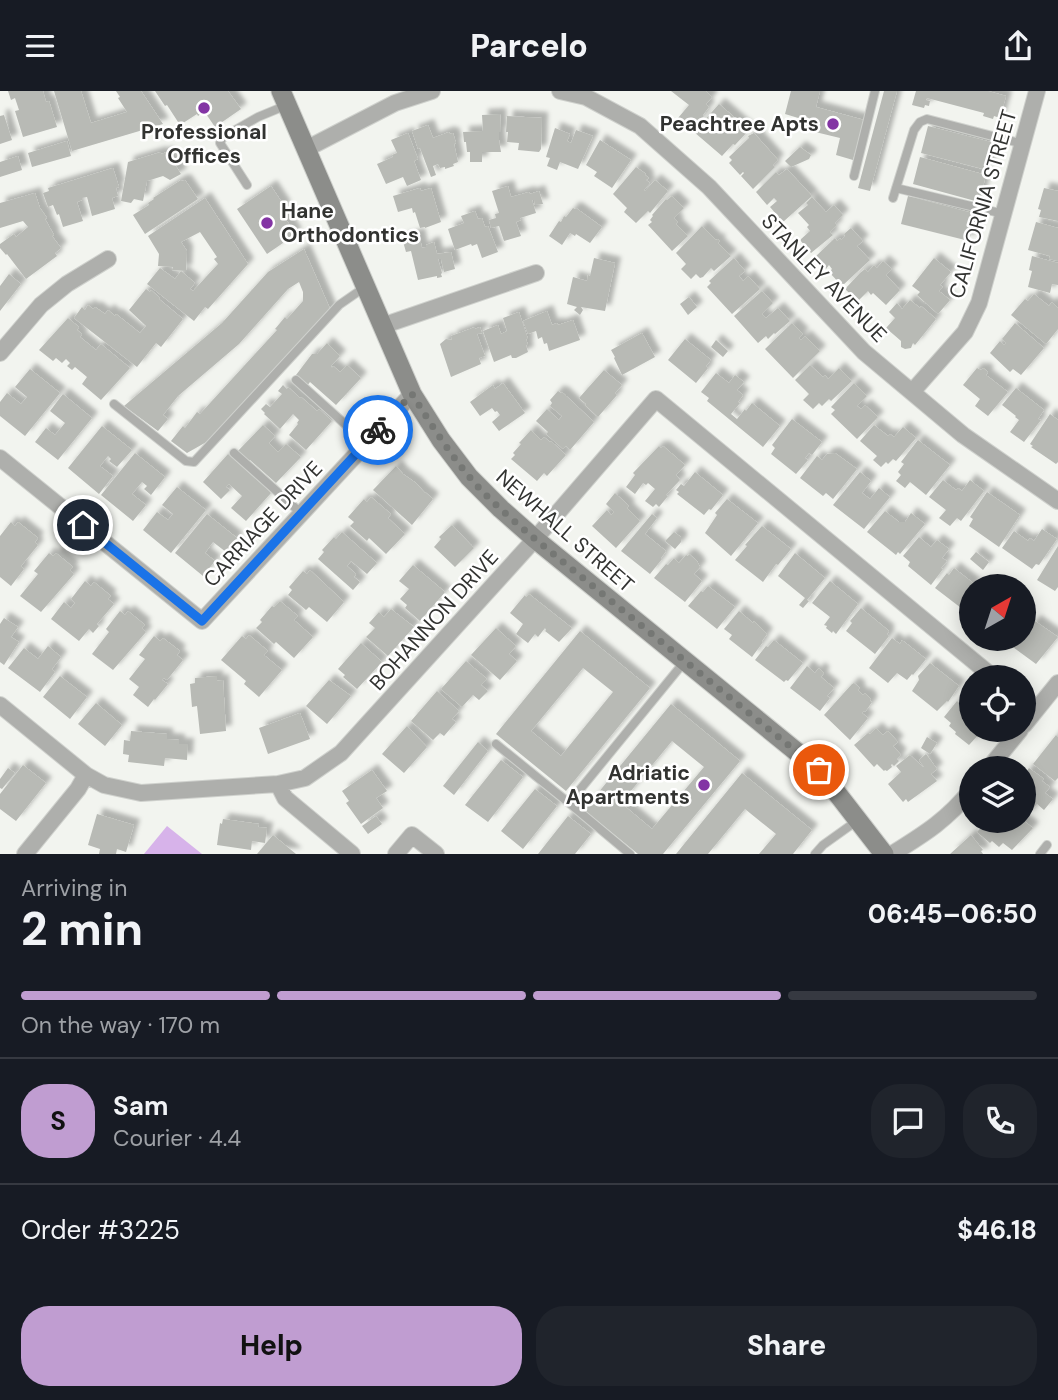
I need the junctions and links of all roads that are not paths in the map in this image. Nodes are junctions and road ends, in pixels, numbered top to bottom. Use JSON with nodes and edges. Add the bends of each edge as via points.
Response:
{"nodes":[{"id":1,"x":432,"y":91,"type":"edge"},
{"id":2,"x":560,"y":91,"type":"edge"},
{"id":3,"x":875,"y":91,"type":"edge"},
{"id":4,"x":1037,"y":91,"type":"edge"},
{"id":5,"x":284,"y":98,"type":"edge"},
{"id":6,"x":1023,"y":143,"type":"junction"},
{"id":7,"x":306,"y":149,"type":"junction"},
{"id":8,"x":854,"y":176,"type":"dead end"},
{"id":9,"x":247,"y":185,"type":"dead end"},
{"id":10,"x":896,"y":188,"type":"junction"},
{"id":11,"x":893,"y":198,"type":"dead end"},
{"id":12,"x":1004,"y":214,"type":"junction"},
{"id":13,"x":108,"y":259,"type":"dead end"},
{"id":14,"x":536,"y":273,"type":"dead end"},
{"id":15,"x":365,"y":287,"type":"junction"},
{"id":16,"x":382,"y":326,"type":"junction"},
{"id":17,"x":0,"y":352,"type":"edge"},
{"id":18,"x":296,"y":380,"type":"dead end"},
{"id":19,"x":912,"y":392,"type":"junction"},
{"id":20,"x":412,"y":394,"type":"junction"},
{"id":21,"x":114,"y":404,"type":"dead end"},
{"id":22,"x":366,"y":443,"type":"junction"},
{"id":23,"x":234,"y":453,"type":"dead end"},
{"id":24,"x":0,"y":458,"type":"edge"},
{"id":25,"x":1058,"y":501,"type":"edge"},
{"id":26,"x":301,"y":513,"type":"junction"},
{"id":27,"x":535,"y":539,"type":"junction"},
{"id":28,"x":685,"y":661,"type":"junction"},
{"id":29,"x":978,"y":665,"type":"edge"},
{"id":30,"x":1058,"y":683,"type":"edge"},
{"id":31,"x":1036,"y":701,"type":"edge"},
{"id":32,"x":0,"y":705,"type":"edge"},
{"id":33,"x":1010,"y":742,"type":"edge"},
{"id":34,"x":496,"y":744,"type":"dead end"},
{"id":35,"x":999,"y":756,"type":"edge"},
{"id":36,"x":86,"y":775,"type":"junction"},
{"id":37,"x":278,"y":784,"type":"junction"},
{"id":38,"x":569,"y":803,"type":"junction"},
{"id":39,"x":959,"y":805,"type":"edge"},
{"id":40,"x":858,"y":820,"type":"junction"},
{"id":41,"x":1047,"y":845,"type":"dead end"},
{"id":42,"x":25,"y":854,"type":"edge"},
{"id":43,"x":352,"y":854,"type":"edge"},
{"id":44,"x":396,"y":854,"type":"edge"},
{"id":45,"x":436,"y":854,"type":"edge"},
{"id":46,"x":630,"y":854,"type":"edge"},
{"id":47,"x":815,"y":854,"type":"edge"},
{"id":48,"x":884,"y":854,"type":"edge"},
{"id":49,"x":892,"y":854,"type":"edge"},
{"id":50,"x":1040,"y":854,"type":"edge"}],
"edges":[{"from":1,"to":7,"type":"street","via":[[395,103]]},
{"from":2,"to":19,"type":"street","name":"STANLEY AVENUE","via":[[586,97],[640,126],[709,187],[864,352]]},
{"from":3,"to":8,"type":"lane"},
{"from":4,"to":6,"type":"street","name":"CALIFORNIA STREET"},
{"from":5,"to":7,"type":"main road","name":"NEWHALL STREET"},
{"from":5,"to":9,"type":"lane","via":[[220,143]]},
{"from":6,"to":10,"type":"lane","via":[[927,119],[914,130]]},
{"from":6,"to":12,"type":"street","name":"CALIFORNIA STREET"},
{"from":7,"to":15,"type":"main road","name":"NEWHALL STREET"},
{"from":10,"to":11,"type":"lane"},
{"from":10,"to":12,"type":"lane"},
{"from":12,"to":19,"type":"street","name":"CALIFORNIA STREET","via":[[979,303],[965,332]]},
{"from":13,"to":17,"type":"street","via":[[41,305]]},
{"from":14,"to":16,"type":"street"},
{"from":15,"to":16,"type":"main road","name":"NEWHALL STREET"},
{"from":15,"to":21,"type":"lane","via":[[339,305],[194,462],[186,461]]},
{"from":16,"to":20,"type":"main road","name":"NEWHALL STREET"},
{"from":18,"to":22,"type":"lane"},
{"from":19,"to":25,"type":"street","name":"STANLEY AVENUE","via":[[963,435]]},
{"from":20,"to":22,"type":"street","name":"CARRIAGE DRIVE"},
{"from":20,"to":27,"type":"main road","name":"NEWHALL STREET","via":[[469,477]]},
{"from":22,"to":26,"type":"street","name":"CARRIAGE DRIVE"},
{"from":23,"to":26,"type":"lane"},
{"from":24,"to":26,"type":"street","name":"CARRIAGE DRIVE","via":[[202,621]]},
{"from":27,"to":28,"type":"main road","name":"NEWHALL STREET"},
{"from":27,"to":29,"type":"street","name":"BOHANNON DRIVE","via":[[656,399]]},
{"from":27,"to":37,"type":"street","name":"BOHANNON DRIVE","via":[[341,753],[305,778]]},
{"from":28,"to":38,"type":"lane"},
{"from":28,"to":40,"type":"main road","name":"NEWHALL STREET","via":[[819,770]]},
{"from":30,"to":31,"type":"street"},
{"from":32,"to":36,"type":"street","name":"BOHANNON DRIVE"},
{"from":33,"to":35,"type":"street"},
{"from":34,"to":38,"type":"lane"},
{"from":36,"to":37,"type":"street","name":"BOHANNON DRIVE","via":[[104,785],[141,793]]},
{"from":36,"to":42,"type":"street"},
{"from":37,"to":43,"type":"street","via":[[285,798]]},
{"from":38,"to":46,"type":"lane"},
{"from":39,"to":49,"type":"street","via":[[936,827]]},
{"from":40,"to":47,"type":"lane"},
{"from":40,"to":48,"type":"main road","name":"NEWHALL STREET"},
{"from":41,"to":50,"type":"lane"},
{"from":44,"to":45,"type":"street","via":[[412,835]]}]}
